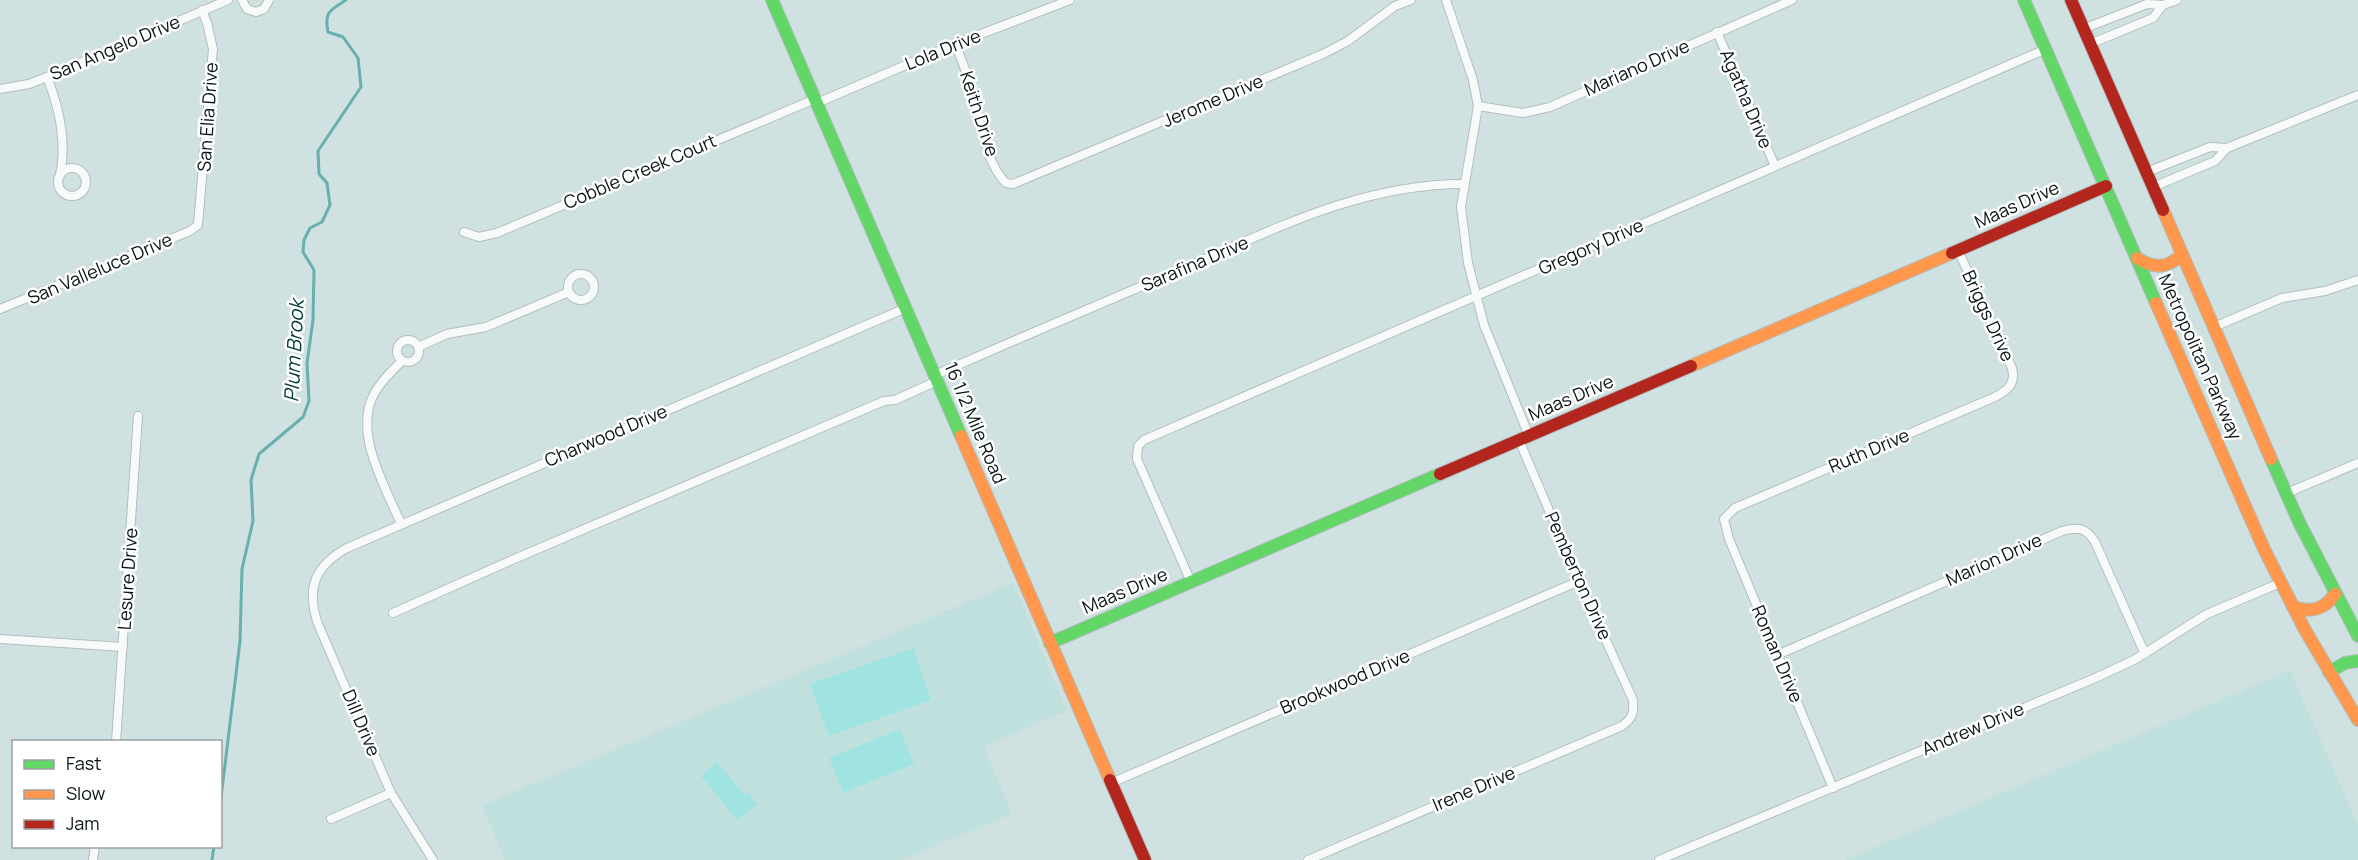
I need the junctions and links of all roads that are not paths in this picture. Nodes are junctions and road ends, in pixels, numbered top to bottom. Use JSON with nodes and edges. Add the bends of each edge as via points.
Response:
{"nodes":[{"id":1,"x":228,"y":0,"type":"edge"},
{"id":2,"x":233,"y":0,"type":"edge"},
{"id":3,"x":269,"y":0,"type":"edge"},
{"id":4,"x":772,"y":0,"type":"edge"},
{"id":5,"x":1070,"y":0,"type":"edge"},
{"id":6,"x":1411,"y":0,"type":"edge"},
{"id":7,"x":1446,"y":0,"type":"edge"},
{"id":8,"x":1792,"y":0,"type":"edge"},
{"id":9,"x":2024,"y":0,"type":"edge"},
{"id":10,"x":2071,"y":0,"type":"edge"},
{"id":11,"x":2176,"y":0,"type":"edge"},
{"id":12,"x":243,"y":3,"type":"edge"},
{"id":13,"x":2163,"y":5,"type":"junction"},
{"id":14,"x":202,"y":10,"type":"junction"},
{"id":15,"x":2083,"y":29,"type":"junction"},
{"id":16,"x":1717,"y":32,"type":"junction"},
{"id":17,"x":956,"y":44,"type":"junction"},
{"id":18,"x":2090,"y":44,"type":"junction"},
{"id":19,"x":2046,"y":49,"type":"junction"},
{"id":20,"x":47,"y":76,"type":"junction"},
{"id":21,"x":0,"y":89,"type":"edge"},
{"id":22,"x":2358,"y":95,"type":"edge"},
{"id":23,"x":816,"y":101,"type":"junction"},
{"id":24,"x":1478,"y":106,"type":"junction"},
{"id":25,"x":2227,"y":148,"type":"junction"},
{"id":26,"x":61,"y":158,"type":"junction"},
{"id":27,"x":1775,"y":166,"type":"junction"},
{"id":28,"x":76,"y":169,"type":"junction"},
{"id":29,"x":2146,"y":172,"type":"junction"},
{"id":30,"x":60,"y":175,"type":"junction"},
{"id":31,"x":1006,"y":183,"type":"joint"},
{"id":32,"x":1464,"y":184,"type":"junction"},
{"id":33,"x":2106,"y":186,"type":"junction"},
{"id":34,"x":2153,"y":187,"type":"junction"},
{"id":35,"x":198,"y":225,"type":"joint"},
{"id":36,"x":464,"y":232,"type":"dead end"},
{"id":37,"x":1958,"y":250,"type":"junction"},
{"id":38,"x":2182,"y":254,"type":"junction"},
{"id":39,"x":2137,"y":258,"type":"junction"},
{"id":40,"x":2358,"y":280,"type":"edge"},
{"id":41,"x":569,"y":292,"type":"dead end"},
{"id":42,"x":1475,"y":296,"type":"junction"},
{"id":43,"x":906,"y":308,"type":"junction"},
{"id":44,"x":0,"y":309,"type":"edge"},
{"id":45,"x":2214,"y":327,"type":"junction"},
{"id":46,"x":418,"y":347,"type":"junction"},
{"id":47,"x":402,"y":361,"type":"junction"},
{"id":48,"x":936,"y":378,"type":"junction"},
{"id":49,"x":2013,"y":382,"type":"joint"},
{"id":50,"x":138,"y":416,"type":"dead end"},
{"id":51,"x":1524,"y":438,"type":"junction"},
{"id":52,"x":2358,"y":463,"type":"edge"},
{"id":53,"x":2287,"y":493,"type":"junction"},
{"id":54,"x":1724,"y":519,"type":"joint"},
{"id":55,"x":401,"y":524,"type":"junction"},
{"id":56,"x":316,"y":578,"type":"joint"},
{"id":57,"x":1579,"y":581,"type":"junction"},
{"id":58,"x":1191,"y":582,"type":"junction"},
{"id":59,"x":2280,"y":583,"type":"junction"},
{"id":60,"x":2335,"y":594,"type":"junction"},
{"id":61,"x":2293,"y":607,"type":"junction"},
{"id":62,"x":393,"y":613,"type":"dead end"},
{"id":63,"x":2358,"y":636,"type":"edge"},
{"id":64,"x":0,"y":639,"type":"edge"},
{"id":65,"x":1050,"y":643,"type":"junction"},
{"id":66,"x":123,"y":647,"type":"junction"},
{"id":67,"x":2145,"y":654,"type":"junction"},
{"id":68,"x":1778,"y":655,"type":"junction"},
{"id":69,"x":2358,"y":661,"type":"edge"},
{"id":70,"x":2329,"y":672,"type":"junction"},
{"id":71,"x":1634,"y":712,"type":"joint"},
{"id":72,"x":2358,"y":720,"type":"edge"},
{"id":73,"x":116,"y":740,"type":"edge"},
{"id":74,"x":1111,"y":783,"type":"junction"},
{"id":75,"x":1833,"y":788,"type":"junction"},
{"id":76,"x":391,"y":793,"type":"junction"},
{"id":77,"x":331,"y":819,"type":"dead end"},
{"id":78,"x":1314,"y":859,"type":"edge"},
{"id":79,"x":433,"y":860,"type":"edge"},
{"id":80,"x":1145,"y":860,"type":"edge"},
{"id":81,"x":1659,"y":860,"type":"edge"}],
"edges":[{"from":1,"to":14,"type":"street","name":"San Angelo Drive"},
{"from":2,"to":12,"type":"street"},
{"from":3,"to":12,"type":"street","via":[[260,11],[252,11]]},
{"from":4,"to":23,"type":"street","name":"16 1/2 Mile Road"},
{"from":5,"to":17,"type":"street","name":"Lola Drive"},
{"from":6,"to":31,"type":"street","name":"Jerome Drive","via":[[1395,6],[1348,41],[1323,54],[1022,182]]},
{"from":7,"to":24,"type":"street","name":"Pemberton Drive"},
{"from":8,"to":16,"type":"street","name":"Mariano Drive"},
{"from":9,"to":19,"type":"street","name":"Metropolitan Parkway"},
{"from":10,"to":15,"type":"street","name":"Metropolitan Parkway"},
{"from":11,"to":13,"type":"street"},
{"from":13,"to":15,"type":"street","via":[[2147,4]]},
{"from":13,"to":18,"type":"street","via":[[2153,18]]},
{"from":14,"to":20,"type":"street","name":"San Angelo Drive"},
{"from":14,"to":35,"type":"street","name":"San Elia Drive","via":[[213,58]]},
{"from":15,"to":18,"type":"street","name":"Metropolitan Parkway"},
{"from":16,"to":24,"type":"street","name":"Mariano Drive","via":[[1550,107],[1523,112]]},
{"from":16,"to":27,"type":"street","name":"Agatha Drive"},
{"from":17,"to":23,"type":"street","name":"Lola Drive"},
{"from":17,"to":31,"type":"street","name":"Keith Drive","via":[[982,132],[997,171]]},
{"from":18,"to":29,"type":"street","name":"Metropolitan Parkway"},
{"from":19,"to":27,"type":"street","name":"Gregory Drive"},
{"from":19,"to":33,"type":"street","name":"Metropolitan Parkway"},
{"from":20,"to":21,"type":"street","name":"San Angelo Drive"},
{"from":20,"to":26,"type":"street","via":[[59,112]]},
{"from":22,"to":25,"type":"street"},
{"from":23,"to":36,"type":"street","name":"Cobble Creek Court","via":[[497,233],[479,237]]},
{"from":23,"to":43,"type":"street","name":"16 1/2 Mile Road"},
{"from":24,"to":32,"type":"street","name":"Pemberton Drive"},
{"from":25,"to":29,"type":"street","via":[[2210,147]]},
{"from":25,"to":34,"type":"street","via":[[2215,161]]},
{"from":26,"to":28,"type":"street"},
{"from":26,"to":30,"type":"street"},
{"from":27,"to":42,"type":"street","name":"Gregory Drive"},
{"from":28,"to":30,"type":"street","via":[[67,169]]},
{"from":28,"to":30,"type":"street","via":[[86,183],[75,196],[60,189]]},
{"from":29,"to":34,"type":"street","name":"Metropolitan Parkway"},
{"from":32,"to":42,"type":"street","name":"Pemberton Drive","via":[[1463,233]]},
{"from":32,"to":48,"type":"street","name":"Sarafina Drive","via":[[1404,188],[1322,209]]},
{"from":33,"to":37,"type":"street","name":"Maas Drive"},
{"from":33,"to":39,"type":"street","name":"Metropolitan Parkway"},
{"from":34,"to":38,"type":"street","name":"Metropolitan Parkway"},
{"from":35,"to":44,"type":"street","name":"San Valleluce Drive"},
{"from":37,"to":49,"type":"street","name":"Briggs Drive","via":[[2012,368]]},
{"from":37,"to":51,"type":"street","name":"Maas Drive"},
{"from":38,"to":39,"type":"street","via":[[2173,264],[2162,268],[2151,267]]},
{"from":38,"to":45,"type":"street","name":"Metropolitan Parkway"},
{"from":39,"to":59,"type":"street","name":"Metropolitan Parkway"},
{"from":40,"to":45,"type":"street","via":[[2325,291],[2282,298]]},
{"from":41,"to":46,"type":"street","via":[[486,327],[447,334]]},
{"from":42,"to":51,"type":"street","name":"Pemberton Drive"},
{"from":42,"to":58,"type":"street","name":"Gregory Drive","via":[[1151,436],[1138,446],[1141,470]]},
{"from":43,"to":48,"type":"street","name":"16 1/2 Mile Road"},
{"from":43,"to":55,"type":"street","name":"Charwood Drive"},
{"from":45,"to":53,"type":"street","name":"Metropolitan Parkway"},
{"from":46,"to":47,"type":"street","via":[[416,360]]},
{"from":46,"to":47,"type":"street","via":[[410,340],[402,342],[397,351]]},
{"from":47,"to":55,"type":"street","via":[[385,378],[366,415],[372,454]]},
{"from":48,"to":62,"type":"street","name":"Sarafina Drive","via":[[895,400],[884,401]]},
{"from":48,"to":65,"type":"street","name":"16 1/2 Mile Road"},
{"from":49,"to":54,"type":"street","name":"Ruth Drive","via":[[1995,397],[1735,508]]},
{"from":50,"to":66,"type":"street","name":"Lesure Drive"},
{"from":51,"to":57,"type":"street","name":"Pemberton Drive"},
{"from":51,"to":58,"type":"street","name":"Maas Drive"},
{"from":52,"to":53,"type":"street"},
{"from":53,"to":60,"type":"street","name":"Metropolitan Parkway"},
{"from":54,"to":68,"type":"street","name":"Roman Drive"},
{"from":55,"to":56,"type":"street","name":"Charwood Drive","via":[[338,552]]},
{"from":56,"to":76,"type":"street","name":"Dill Drive","via":[[314,612]]},
{"from":57,"to":71,"type":"street","name":"Pemberton Drive","via":[[1633,700]]},
{"from":57,"to":74,"type":"street","name":"Brookwood Drive"},
{"from":58,"to":65,"type":"street","name":"Maas Drive"},
{"from":59,"to":61,"type":"street","name":"Metropolitan Parkway"},
{"from":59,"to":67,"type":"street","name":"Andrew Drive","via":[[2198,619]]},
{"from":60,"to":61,"type":"street","via":[[2320,610]]},
{"from":60,"to":63,"type":"street","name":"Metropolitan Parkway"},
{"from":61,"to":70,"type":"street","name":"Metropolitan Parkway"},
{"from":64,"to":66,"type":"street"},
{"from":65,"to":74,"type":"street","name":"16 1/2 Mile Road"},
{"from":66,"to":73,"type":"street","name":"Lesure Drive"},
{"from":67,"to":68,"type":"street","name":"Marion Drive","via":[[2095,542],[2087,531],[2075,528]]},
{"from":67,"to":75,"type":"street","name":"Andrew Drive"},
{"from":68,"to":75,"type":"street","name":"Roman Drive"},
{"from":69,"to":70,"type":"street"},
{"from":70,"to":72,"type":"street","name":"Metropolitan Parkway"},
{"from":71,"to":78,"type":"street","name":"Irene Drive","via":[[1622,726]]},
{"from":74,"to":80,"type":"street","name":"16 1/2 Mile Road"},
{"from":75,"to":81,"type":"street","name":"Andrew Drive"},
{"from":76,"to":77,"type":"street"},
{"from":76,"to":79,"type":"street","name":"Dill Drive"}]}
